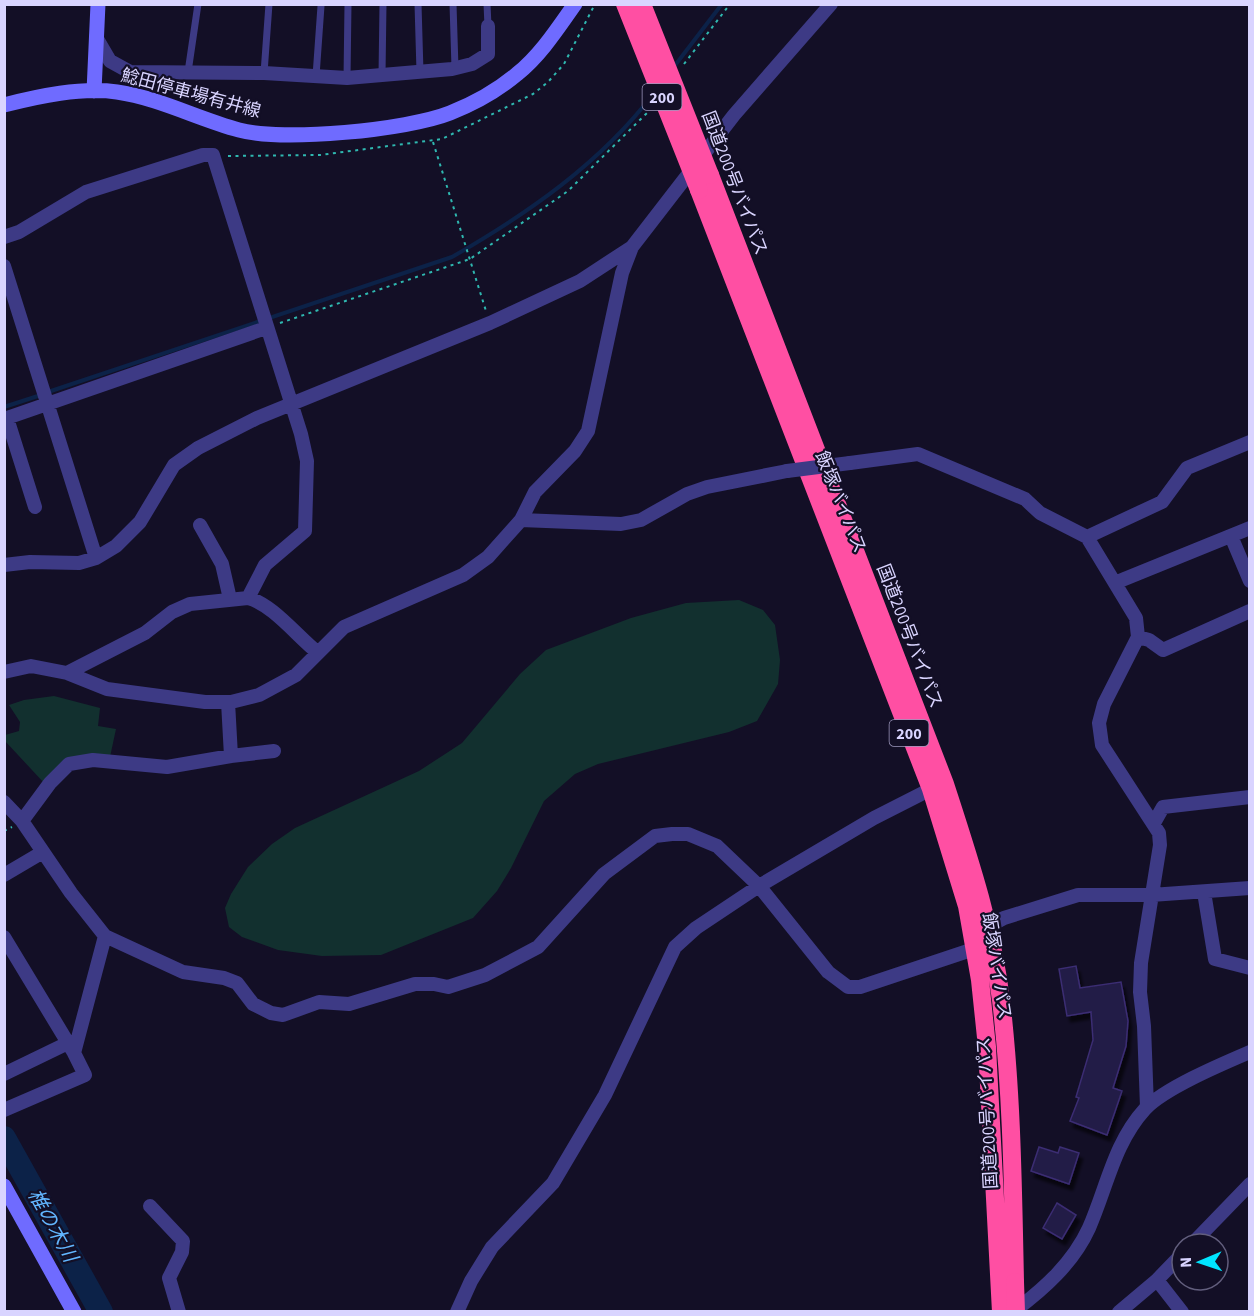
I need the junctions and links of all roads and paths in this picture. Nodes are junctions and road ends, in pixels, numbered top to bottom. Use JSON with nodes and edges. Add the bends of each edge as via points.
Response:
{"nodes":[{"id":1,"x":98,"y":4,"type":"edge"},
{"id":2,"x":198,"y":4,"type":"edge"},
{"id":3,"x":269,"y":4,"type":"edge"},
{"id":4,"x":348,"y":4,"type":"edge"},
{"id":5,"x":383,"y":4,"type":"edge"},
{"id":6,"x":418,"y":4,"type":"edge"},
{"id":7,"x":453,"y":4,"type":"edge"},
{"id":8,"x":487,"y":4,"type":"edge"},
{"id":9,"x":575,"y":4,"type":"edge"},
{"id":10,"x":625,"y":4,"type":"edge"},
{"id":11,"x":642,"y":4,"type":"edge"},
{"id":12,"x":730,"y":4,"type":"edge"},
{"id":13,"x":831,"y":4,"type":"edge"},
{"id":14,"x":321,"y":6,"type":"edge"},
{"id":15,"x":488,"y":26,"type":"joint"},
{"id":16,"x":96,"y":37,"type":"junction"},
{"id":17,"x":455,"y":69,"type":"junction"},
{"id":18,"x":678,"y":71,"type":"dead end"},
{"id":19,"x":188,"y":72,"type":"junction"},
{"id":20,"x":420,"y":72,"type":"junction"},
{"id":21,"x":264,"y":73,"type":"junction"},
{"id":22,"x":382,"y":75,"type":"junction"},
{"id":23,"x":316,"y":76,"type":"junction"},
{"id":24,"x":347,"y":78,"type":"junction"},
{"id":25,"x":94,"y":90,"type":"junction"},
{"id":26,"x":4,"y":105,"type":"edge"},
{"id":27,"x":651,"y":107,"type":"dead end"},
{"id":28,"x":433,"y":142,"type":"dead end"},
{"id":29,"x":4,"y":237,"type":"edge"},
{"id":30,"x":632,"y":247,"type":"junction"},
{"id":31,"x":470,"y":259,"type":"junction"},
{"id":32,"x":4,"y":266,"type":"edge"},
{"id":33,"x":490,"y":323,"type":"junction"},
{"id":34,"x":266,"y":328,"type":"junction"},
{"id":35,"x":48,"y":405,"type":"junction"},
{"id":36,"x":292,"y":405,"type":"junction"},
{"id":37,"x":6,"y":419,"type":"edge"},
{"id":38,"x":1250,"y":442,"type":"edge"},
{"id":39,"x":34,"y":507,"type":"dead end"},
{"id":40,"x":521,"y":520,"type":"junction"},
{"id":41,"x":200,"y":525,"type":"dead end"},
{"id":42,"x":1250,"y":528,"type":"edge"},
{"id":43,"x":1231,"y":536,"type":"junction"},
{"id":44,"x":1088,"y":537,"type":"junction"},
{"id":45,"x":96,"y":558,"type":"junction"},
{"id":46,"x":4,"y":566,"type":"edge"},
{"id":47,"x":1250,"y":581,"type":"edge"},
{"id":48,"x":1116,"y":582,"type":"junction"},
{"id":49,"x":248,"y":598,"type":"junction"},
{"id":50,"x":230,"y":599,"type":"junction"},
{"id":51,"x":1250,"y":612,"type":"edge"},
{"id":52,"x":1138,"y":637,"type":"junction"},
{"id":53,"x":317,"y":652,"type":"junction"},
{"id":54,"x":4,"y":672,"type":"edge"},
{"id":55,"x":67,"y":673,"type":"junction"},
{"id":56,"x":228,"y":702,"type":"junction"},
{"id":57,"x":274,"y":751,"type":"dead end"},
{"id":58,"x":231,"y":756,"type":"junction"},
{"id":59,"x":931,"y":789,"type":"junction"},
{"id":60,"x":1250,"y":797,"type":"edge"},
{"id":61,"x":4,"y":802,"type":"edge"},
{"id":62,"x":22,"y":821,"type":"junction"},
{"id":63,"x":1155,"y":823,"type":"junction"},
{"id":64,"x":43,"y":852,"type":"junction"},
{"id":65,"x":4,"y":875,"type":"edge"},
{"id":66,"x":759,"y":886,"type":"junction"},
{"id":67,"x":1250,"y":888,"type":"edge"},
{"id":68,"x":1204,"y":892,"type":"junction"},
{"id":69,"x":1151,"y":895,"type":"junction"},
{"id":70,"x":987,"y":927,"type":"junction"},
{"id":71,"x":105,"y":936,"type":"junction"},
{"id":72,"x":4,"y":937,"type":"edge"},
{"id":73,"x":974,"y":949,"type":"junction"},
{"id":74,"x":1250,"y":968,"type":"edge"},
{"id":75,"x":71,"y":1048,"type":"junction"},
{"id":76,"x":1250,"y":1052,"type":"edge"},
{"id":77,"x":4,"y":1074,"type":"edge"},
{"id":78,"x":1147,"y":1107,"type":"junction"},
{"id":79,"x":4,"y":1110,"type":"edge"},
{"id":80,"x":1250,"y":1184,"type":"edge"},
{"id":81,"x":4,"y":1186,"type":"edge"},
{"id":82,"x":150,"y":1206,"type":"dead end"},
{"id":83,"x":1204,"y":1232,"type":"edge"},
{"id":84,"x":1170,"y":1266,"type":"edge"},
{"id":85,"x":1157,"y":1280,"type":"junction"},
{"id":86,"x":1008,"y":1310,"type":"edge"},
{"id":87,"x":1178,"y":1310,"type":"edge"},
{"id":88,"x":74,"y":1311,"type":"edge"},
{"id":89,"x":179,"y":1311,"type":"edge"},
{"id":90,"x":457,"y":1311,"type":"edge"},
{"id":91,"x":1119,"y":1311,"type":"edge"}],
"edges":[{"from":1,"to":16,"type":"main road"},
{"from":2,"to":19,"type":"lane"},
{"from":3,"to":21,"type":"lane"},
{"from":4,"to":24,"type":"lane"},
{"from":5,"to":22,"type":"lane"},
{"from":6,"to":20,"type":"lane"},
{"from":7,"to":17,"type":"lane"},
{"from":8,"to":15,"type":"lane"},
{"from":9,"to":25,"type":"main road","name":"鯰田停車場有井線","via":[[518,74],[481,98],[430,120],[288,136],[241,131],[145,98]]},
{"from":10,"to":59,"type":"highway","name":"飯塚バイパス","number":"200","bridge":true},
{"from":11,"to":70,"type":"highway","name":"国道200号バイパス","number":"200","bridge":true,"via":[[945,784]]},
{"from":12,"to":18,"type":"path"},
{"from":13,"to":30,"type":"street","via":[[734,115]]},
{"from":14,"to":23,"type":"lane"},
{"from":15,"to":17,"type":"street","via":[[488,54]]},
{"from":16,"to":19,"type":"street","via":[[110,61],[120,69]]},
{"from":16,"to":25,"type":"main road"},
{"from":17,"to":20,"type":"street"},
{"from":19,"to":21,"type":"street"},
{"from":20,"to":22,"type":"street"},
{"from":21,"to":23,"type":"street"},
{"from":22,"to":24,"type":"street"},
{"from":23,"to":24,"type":"street"},
{"from":25,"to":26,"type":"main road","name":"鯰田停車場有井線"},
{"from":27,"to":31,"type":"path","via":[[568,191]]},
{"from":28,"to":31,"type":"path"},
{"from":29,"to":34,"type":"street","via":[[86,192],[213,155]]},
{"from":30,"to":33,"type":"street","via":[[580,281]]},
{"from":30,"to":40,"type":"street","via":[[622,273],[588,431],[575,451],[535,492]]},
{"from":31,"to":33,"type":"path"},
{"from":31,"to":34,"type":"path"},
{"from":32,"to":35,"type":"street"},
{"from":33,"to":36,"type":"street"},
{"from":34,"to":35,"type":"street"},
{"from":34,"to":36,"type":"street"},
{"from":35,"to":37,"type":"street"},
{"from":35,"to":45,"type":"street"},
{"from":36,"to":45,"type":"street","via":[[247,423],[174,465],[140,522],[117,546]]},
{"from":36,"to":49,"type":"street","via":[[307,461],[305,531],[265,565]]},
{"from":37,"to":39,"type":"street"},
{"from":38,"to":44,"type":"street","via":[[1187,468],[1162,502]]},
{"from":40,"to":44,"type":"street","bridge":true,"via":[[621,524],[640,520],[707,487],[787,471],[918,454],[1025,499],[1040,513]]},
{"from":40,"to":53,"type":"street","via":[[488,557],[463,575],[344,627]]},
{"from":41,"to":50,"type":"street","via":[[222,564]]},
{"from":42,"to":43,"type":"street"},
{"from":43,"to":47,"type":"street"},
{"from":43,"to":48,"type":"street"},
{"from":44,"to":48,"type":"street"},
{"from":45,"to":46,"type":"street","via":[[79,563]]},
{"from":48,"to":52,"type":"street","via":[[1136,618]]},
{"from":49,"to":50,"type":"street"},
{"from":49,"to":53,"type":"street","via":[[275,612]]},
{"from":50,"to":55,"type":"street","via":[[190,604],[172,612],[145,633]]},
{"from":51,"to":52,"type":"street","via":[[1163,650]]},
{"from":52,"to":63,"type":"street","via":[[1104,704],[1099,723],[1102,745]]},
{"from":53,"to":56,"type":"street","via":[[296,675],[259,695]]},
{"from":54,"to":55,"type":"street","via":[[31,666]]},
{"from":55,"to":56,"type":"street","via":[[107,689]]},
{"from":56,"to":58,"type":"street"},
{"from":57,"to":58,"type":"street"},
{"from":58,"to":62,"type":"street","via":[[166,766],[93,760],[69,764]]},
{"from":59,"to":66,"type":"street"},
{"from":59,"to":73,"type":"highway","name":"飯塚バイパス","number":"200","via":[[966,906]]},
{"from":60,"to":63,"type":"street","via":[[1163,807]]},
{"from":61,"to":62,"type":"street"},
{"from":62,"to":64,"type":"street"},
{"from":63,"to":69,"type":"street","via":[[1160,845]]},
{"from":64,"to":65,"type":"street"},
{"from":64,"to":71,"type":"street"},
{"from":66,"to":71,"type":"street","via":[[717,846],[703,838],[688,834],[656,836],[604,874],[538,947],[485,975],[448,987],[415,984],[349,1004],[319,1002],[282,1015],[253,1004],[237,983],[183,972]]},
{"from":66,"to":73,"type":"street","via":[[828,972],[848,987],[860,987]]},
{"from":66,"to":90,"type":"street","via":[[696,928],[675,947],[605,1095],[553,1183],[492,1247]]},
{"from":67,"to":68,"type":"street"},
{"from":68,"to":69,"type":"street"},
{"from":68,"to":74,"type":"street","via":[[1215,959]]},
{"from":69,"to":70,"type":"street","via":[[1078,896],[1017,913]]},
{"from":69,"to":78,"type":"street","via":[[1140,992]]},
{"from":70,"to":73,"type":"street"},
{"from":70,"to":86,"type":"highway","name":"国道200号バイパス","number":"200","bridge":true,"via":[[1001,999],[1007,1070],[1015,1282]]},
{"from":71,"to":75,"type":"street"},
{"from":72,"to":75,"type":"street"},
{"from":73,"to":86,"type":"highway","name":"飯塚バイパス","number":"200","via":[[990,1082]]},
{"from":75,"to":77,"type":"street"},
{"from":75,"to":79,"type":"street","via":[[85,1075]]},
{"from":76,"to":78,"type":"street","via":[[1214,1067]]},
{"from":78,"to":86,"type":"street","via":[[1120,1146],[1088,1229],[1065,1268]]},
{"from":80,"to":83,"type":"street"},
{"from":81,"to":88,"type":"main road"},
{"from":82,"to":89,"type":"street","via":[[183,1241],[169,1278]]},
{"from":84,"to":85,"type":"street"},
{"from":85,"to":87,"type":"street"},
{"from":85,"to":91,"type":"street"}]}
